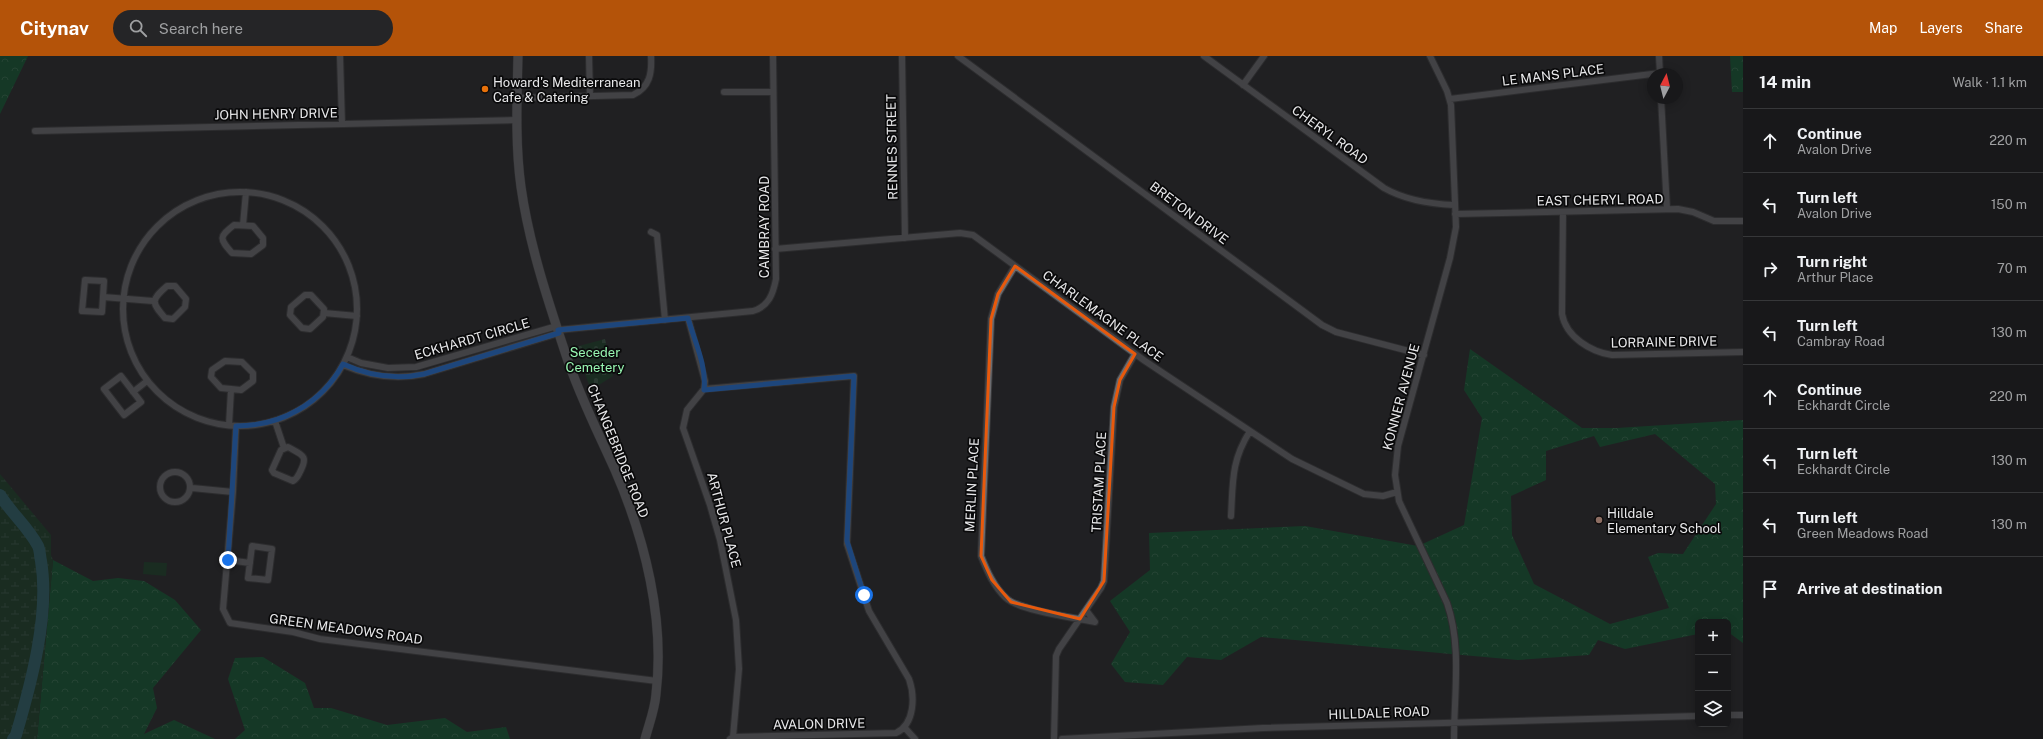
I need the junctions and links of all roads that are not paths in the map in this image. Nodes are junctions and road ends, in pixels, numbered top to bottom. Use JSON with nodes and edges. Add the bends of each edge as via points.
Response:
{"nodes":[{"id":1,"x":340,"y":56,"type":"edge"},
{"id":2,"x":518,"y":56,"type":"edge"},
{"id":3,"x":589,"y":56,"type":"edge"},
{"id":4,"x":651,"y":56,"type":"edge"},
{"id":5,"x":773,"y":56,"type":"edge"},
{"id":6,"x":902,"y":56,"type":"edge"},
{"id":7,"x":958,"y":56,"type":"edge"},
{"id":8,"x":1204,"y":56,"type":"edge"},
{"id":9,"x":1264,"y":56,"type":"edge"},
{"id":10,"x":1430,"y":56,"type":"edge"},
{"id":11,"x":1659,"y":56,"type":"edge"},
{"id":12,"x":1660,"y":68,"type":"edge"},
{"id":13,"x":1647,"y":75,"type":"edge"},
{"id":14,"x":1243,"y":85,"type":"junction"},
{"id":15,"x":724,"y":92,"type":"dead end"},
{"id":16,"x":773,"y":92,"type":"junction"},
{"id":17,"x":590,"y":96,"type":"junction"},
{"id":18,"x":517,"y":98,"type":"junction"},
{"id":19,"x":1450,"y":99,"type":"junction"},
{"id":20,"x":1661,"y":104,"type":"edge"},
{"id":21,"x":518,"y":120,"type":"junction"},
{"id":22,"x":342,"y":124,"type":"junction"},
{"id":23,"x":35,"y":131,"type":"dead end"},
{"id":24,"x":246,"y":192,"type":"junction"},
{"id":25,"x":1454,"y":205,"type":"junction"},
{"id":26,"x":1667,"y":209,"type":"junction"},
{"id":27,"x":1563,"y":212,"type":"junction"},
{"id":28,"x":1455,"y":214,"type":"junction"},
{"id":29,"x":1743,"y":222,"type":"edge"},
{"id":30,"x":243,"y":225,"type":"junction"},
{"id":31,"x":651,"y":232,"type":"dead end"},
{"id":32,"x":905,"y":238,"type":"junction"},
{"id":33,"x":775,"y":249,"type":"junction"},
{"id":34,"x":1015,"y":266,"type":"junction"},
{"id":35,"x":103,"y":297,"type":"junction"},
{"id":36,"x":122,"y":298,"type":"junction"},
{"id":37,"x":153,"y":301,"type":"junction"},
{"id":38,"x":324,"y":313,"type":"junction"},
{"id":39,"x":357,"y":316,"type":"junction"},
{"id":40,"x":688,"y":318,"type":"junction"},
{"id":41,"x":665,"y":320,"type":"junction"},
{"id":42,"x":558,"y":330,"type":"junction"},
{"id":43,"x":1743,"y":352,"type":"edge"},
{"id":44,"x":1135,"y":354,"type":"junction"},
{"id":45,"x":1424,"y":354,"type":"junction"},
{"id":46,"x":347,"y":357,"type":"junction"},
{"id":47,"x":343,"y":364,"type":"junction"},
{"id":48,"x":147,"y":381,"type":"junction"},
{"id":49,"x":231,"y":390,"type":"junction"},
{"id":50,"x":704,"y":390,"type":"junction"},
{"id":51,"x":133,"y":392,"type":"junction"},
{"id":52,"x":275,"y":421,"type":"junction"},
{"id":53,"x":229,"y":425,"type":"junction"},
{"id":54,"x":236,"y":426,"type":"junction"},
{"id":55,"x":1250,"y":431,"type":"junction"},
{"id":56,"x":284,"y":448,"type":"junction"},
{"id":57,"x":192,"y":488,"type":"junction"},
{"id":58,"x":233,"y":492,"type":"junction"},
{"id":59,"x":1397,"y":492,"type":"junction"},
{"id":60,"x":1231,"y":516,"type":"dead end"},
{"id":61,"x":228,"y":560,"type":"junction"},
{"id":62,"x":250,"y":563,"type":"junction"},
{"id":63,"x":1086,"y":610,"type":"junction"},
{"id":64,"x":1080,"y":618,"type":"junction"},
{"id":65,"x":657,"y":681,"type":"junction"},
{"id":66,"x":1731,"y":715,"type":"edge"},
{"id":67,"x":1743,"y":715,"type":"edge"},
{"id":68,"x":1695,"y":716,"type":"edge"},
{"id":69,"x":1454,"y":722,"type":"junction"},
{"id":70,"x":905,"y":728,"type":"junction"},
{"id":71,"x":732,"y":738,"type":"edge"},
{"id":72,"x":645,"y":739,"type":"edge"},
{"id":73,"x":915,"y":739,"type":"edge"},
{"id":74,"x":1054,"y":739,"type":"edge"},
{"id":75,"x":1062,"y":739,"type":"edge"},
{"id":76,"x":1454,"y":739,"type":"edge"}],
"edges":[{"from":1,"to":22,"type":"street"},
{"from":2,"to":18,"type":"main road","name":"CHANGEBRIDGE ROAD"},
{"from":3,"to":17,"type":"street"},
{"from":4,"to":17,"type":"street","via":[[650,76],[641,91],[625,96]]},
{"from":5,"to":16,"type":"street","name":"CAMBRAY ROAD"},
{"from":6,"to":32,"type":"street","name":"RENNES STREET"},
{"from":7,"to":45,"type":"street","name":"BRETON DRIVE","via":[[1322,325],[1336,332]]},
{"from":8,"to":14,"type":"street","name":"CHERYL ROAD"},
{"from":9,"to":14,"type":"street"},
{"from":10,"to":19,"type":"street","name":"KONNER AVENUE"},
{"from":11,"to":12,"type":"street"},
{"from":13,"to":19,"type":"street","name":"LE MANS PLACE"},
{"from":14,"to":25,"type":"street","name":"CHERYL ROAD","via":[[1384,188],[1397,195]]},
{"from":15,"to":16,"type":"street"},
{"from":16,"to":33,"type":"street","name":"CAMBRAY ROAD"},
{"from":17,"to":18,"type":"street"},
{"from":18,"to":21,"type":"main road","name":"CHANGEBRIDGE ROAD"},
{"from":19,"to":25,"type":"street","name":"KONNER AVENUE"},
{"from":20,"to":26,"type":"street"},
{"from":21,"to":22,"type":"street","name":"JOHN HENRY DRIVE"},
{"from":21,"to":42,"type":"main road","name":"CHANGEBRIDGE ROAD","via":[[521,187],[532,240]]},
{"from":22,"to":23,"type":"street","name":"JOHN HENRY DRIVE"},
{"from":24,"to":30,"type":"street"},
{"from":24,"to":36,"type":"street","via":[[221,193],[194,200],[159,223],[134,257]]},
{"from":24,"to":39,"type":"street","via":[[276,197],[291,203],[306,211],[328,231],[343,252],[353,278]]},
{"from":25,"to":28,"type":"street","name":"KONNER AVENUE"},
{"from":26,"to":27,"type":"street","name":"EAST CHERYL ROAD"},
{"from":26,"to":29,"type":"street","name":"EAST CHERYL ROAD","via":[[1684,210],[1714,221]]},
{"from":27,"to":28,"type":"street","name":"EAST CHERYL ROAD"},
{"from":27,"to":43,"type":"street","name":"LORRAINE DRIVE","via":[[1562,314],[1567,328],[1581,342],[1594,350],[1612,355]]},
{"from":28,"to":45,"type":"street","name":"KONNER AVENUE","via":[[1454,242]]},
{"from":30,"to":30,"type":"street","via":[[253,226],[263,238],[263,245],[251,254],[232,253],[222,242],[223,234],[234,225]]},
{"from":31,"to":41,"type":"street","via":[[656,235]]},
{"from":32,"to":33,"type":"street","name":"CHARLEMAGNE PLACE"},
{"from":32,"to":34,"type":"street","name":"CHARLEMAGNE PLACE","via":[[960,233],[973,235]]},
{"from":33,"to":40,"type":"street","name":"CAMBRAY ROAD","via":[[774,288],[766,304],[753,311]]},
{"from":34,"to":44,"type":"street","name":"CHARLEMAGNE PLACE"},
{"from":34,"to":64,"type":"street","name":"MERLIN PLACE","via":[[998,294],[991,319],[981,556],[992,580],[1011,602],[1023,607]]},
{"from":35,"to":35,"type":"street","via":[[104,281],[85,280],[82,310],[102,312]]},
{"from":35,"to":36,"type":"street"},
{"from":36,"to":37,"type":"street"},
{"from":36,"to":48,"type":"street","via":[[126,339],[132,356]]},
{"from":37,"to":37,"type":"street","via":[[165,318],[173,319],[185,307],[186,299],[175,286],[167,286]]},
{"from":38,"to":38,"type":"street","via":[[310,329],[302,328],[290,315],[291,307],[305,294],[311,295],[324,309]]},
{"from":38,"to":39,"type":"street"},
{"from":39,"to":46,"type":"street","via":[[356,329]]},
{"from":40,"to":41,"type":"street","name":"CAMBRAY ROAD"},
{"from":40,"to":50,"type":"street","via":[[703,371]]},
{"from":41,"to":42,"type":"street","name":"CAMBRAY ROAD"},
{"from":42,"to":46,"type":"street","name":"ECKHARDT CIRCLE","via":[[416,367],[381,367]]},
{"from":42,"to":47,"type":"street","name":"ECKHARDT CIRCLE","via":[[431,372],[408,377],[380,376]]},
{"from":42,"to":65,"type":"main road","name":"CHANGEBRIDGE ROAD","via":[[574,377],[615,470],[635,524],[657,623]]},
{"from":44,"to":55,"type":"street","name":"CHARLEMAGNE PLACE"},
{"from":44,"to":63,"type":"street","name":"TRISTAM PLACE","via":[[1120,380],[1115,401],[1104,580]]},
{"from":45,"to":59,"type":"street","name":"KONNER AVENUE","via":[[1398,446],[1395,475]]},
{"from":46,"to":47,"type":"street"},
{"from":47,"to":52,"type":"street","via":[[333,380],[317,396],[302,408]]},
{"from":48,"to":51,"type":"street"},
{"from":48,"to":53,"type":"street","via":[[166,400],[184,412],[202,420]]},
{"from":49,"to":49,"type":"street","via":[[241,390],[252,381],[253,373],[242,362],[224,361],[212,370],[211,377],[221,388]]},
{"from":49,"to":53,"type":"street"},
{"from":50,"to":70,"type":"street","via":[[854,376],[847,541],[869,611],[912,688],[909,721]]},
{"from":50,"to":71,"type":"street","name":"ARTHUR PLACE","via":[[687,410],[683,428],[720,540],[736,620],[739,669]]},
{"from":51,"to":51,"type":"street","via":[[141,402],[124,415],[104,389],[121,376]]},
{"from":52,"to":54,"type":"street"},
{"from":52,"to":56,"type":"street"},
{"from":53,"to":54,"type":"street"},
{"from":54,"to":58,"type":"street","name":"GREEN MEADOWS ROAD"},
{"from":55,"to":59,"type":"street","name":"CHARLEMAGNE PLACE","via":[[1292,459],[1364,494],[1382,496]]},
{"from":55,"to":60,"type":"street","via":[[1240,446],[1236,459]]},
{"from":56,"to":56,"type":"street","via":[[288,447],[305,459],[296,480],[292,481],[272,470]]},
{"from":57,"to":57,"type":"street","via":[[178,504],[173,504],[159,490],[159,482],[176,470],[191,482]]},
{"from":57,"to":58,"type":"street"},
{"from":58,"to":61,"type":"street","name":"GREEN MEADOWS ROAD"},
{"from":59,"to":69,"type":"street","name":"KONNER AVENUE","via":[[1453,619],[1456,647]]},
{"from":61,"to":62,"type":"street"},
{"from":61,"to":65,"type":"street","name":"GREEN MEADOWS ROAD","via":[[223,609],[230,623],[293,632],[320,639]]},
{"from":62,"to":62,"type":"street","via":[[252,546],[272,549],[268,580],[248,578]]},
{"from":63,"to":64,"type":"street","name":"TRISTAM PLACE"},
{"from":63,"to":64,"type":"street","name":"MERLIN PLACE","via":[[1095,622]]},
{"from":64,"to":74,"type":"street","name":"TRISTAM PLACE","via":[[1056,656]]},
{"from":65,"to":72,"type":"main road","name":"CHANGEBRIDGE ROAD","via":[[654,706]]},
{"from":66,"to":67,"type":"street"},
{"from":68,"to":69,"type":"street","name":"HILLDALE ROAD"},
{"from":69,"to":75,"type":"street","name":"HILLDALE ROAD","via":[[1262,728]]},
{"from":69,"to":76,"type":"street","name":"KONNER AVENUE"},
{"from":70,"to":71,"type":"street","name":"AVALON DRIVE","via":[[892,734]]},
{"from":70,"to":73,"type":"street"}]}
